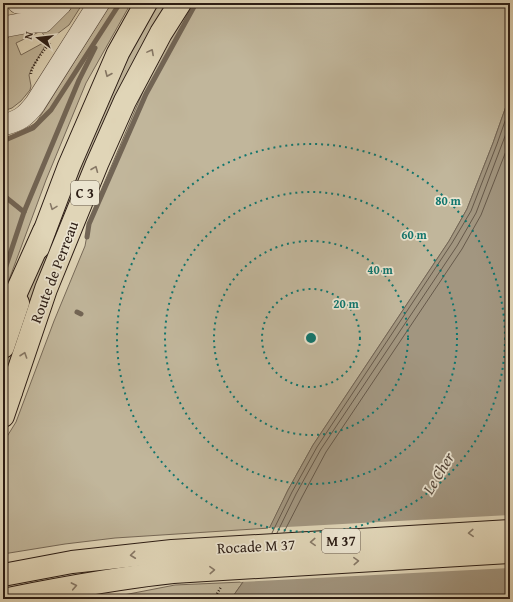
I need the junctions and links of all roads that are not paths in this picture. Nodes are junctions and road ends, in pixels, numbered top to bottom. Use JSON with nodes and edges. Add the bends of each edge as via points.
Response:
{"nodes":[{"id":1,"x":18,"y":3,"type":"edge"},
{"id":2,"x":99,"y":3,"type":"edge"},
{"id":3,"x":146,"y":3,"type":"edge"},
{"id":4,"x":180,"y":3,"type":"edge"},
{"id":5,"x":61,"y":4,"type":"edge"},
{"id":6,"x":3,"y":27,"type":"edge"},
{"id":7,"x":3,"y":125,"type":"edge"},
{"id":8,"x":44,"y":231,"type":"junction"},
{"id":9,"x":3,"y":322,"type":"edge"},
{"id":10,"x":3,"y":347,"type":"edge"},
{"id":11,"x":7,"y":397,"type":"edge"},
{"id":12,"x":3,"y":416,"type":"edge"},
{"id":13,"x":510,"y":531,"type":"edge"},
{"id":14,"x":510,"y":552,"type":"edge"},
{"id":15,"x":5,"y":575,"type":"edge"},
{"id":16,"x":8,"y":599,"type":"edge"}],
"edges":[{"from":1,"to":5,"type":"street"},
{"from":2,"to":7,"type":"street","via":[[26,116]]},
{"from":3,"to":8,"type":"main road","name":"Route de Perreau","number":"C 3","one_way":true,"via":[[118,53]]},
{"from":11,"to":4,"type":"main road","name":"Route de Perreau","number":"C 3","one_way":true,"via":[[46,290],[97,164],[125,101]]},
{"from":5,"to":6,"type":"street","via":[[43,22]]},
{"from":8,"to":9,"type":"main road"},
{"from":8,"to":10,"type":"main road","name":"Route de Perreau","number":"C 3"},
{"from":11,"to":12,"type":"main road","name":"Route de Perreau","number":"C 3"},
{"from":13,"to":15,"type":"main road","name":"Rocade M 37","number":"M 37","one_way":true,"via":[[172,551],[72,562]]},
{"from":16,"to":14,"type":"main road","name":"Rocade M 37","number":"M 37","one_way":true,"via":[[130,576]]}]}
